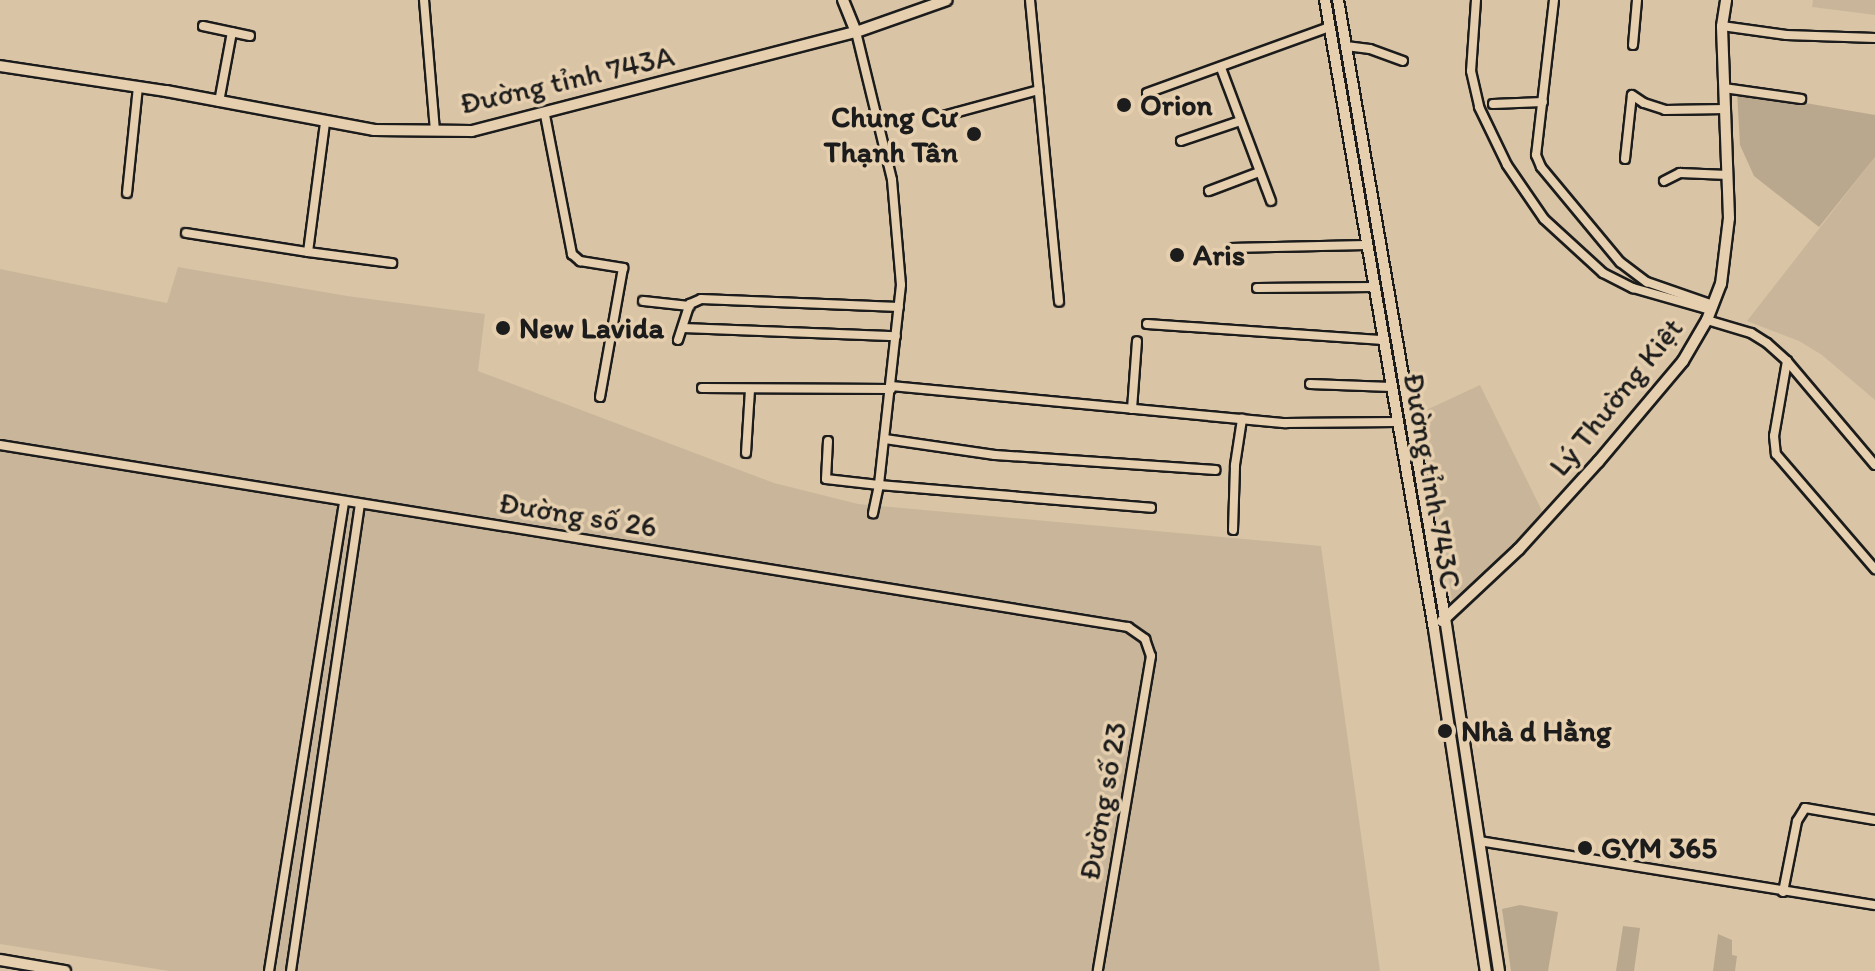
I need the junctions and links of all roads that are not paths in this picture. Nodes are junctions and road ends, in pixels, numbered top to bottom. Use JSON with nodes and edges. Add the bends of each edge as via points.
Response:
{"nodes":[{"id":1,"x":424,"y":0,"type":"edge"},
{"id":2,"x":843,"y":0,"type":"edge"},
{"id":3,"x":947,"y":0,"type":"edge"},
{"id":4,"x":1030,"y":0,"type":"edge"},
{"id":5,"x":1325,"y":0,"type":"edge"},
{"id":6,"x":1338,"y":0,"type":"edge"},
{"id":7,"x":1476,"y":0,"type":"edge"},
{"id":8,"x":1554,"y":0,"type":"edge"},
{"id":9,"x":1637,"y":0,"type":"edge"},
{"id":10,"x":1726,"y":0,"type":"edge"},
{"id":11,"x":203,"y":26,"type":"dead end"},
{"id":12,"x":1722,"y":26,"type":"junction"},
{"id":13,"x":1329,"y":27,"type":"junction"},
{"id":14,"x":232,"y":32,"type":"junction"},
{"id":15,"x":856,"y":32,"type":"junction"},
{"id":16,"x":250,"y":36,"type":"dead end"},
{"id":17,"x":1875,"y":38,"type":"edge"},
{"id":18,"x":1633,"y":45,"type":"dead end"},
{"id":19,"x":1346,"y":46,"type":"junction"},
{"id":20,"x":1403,"y":61,"type":"dead end"},
{"id":21,"x":0,"y":66,"type":"edge"},
{"id":22,"x":1221,"y":68,"type":"junction"},
{"id":23,"x":138,"y":87,"type":"junction"},
{"id":24,"x":1724,"y":88,"type":"junction"},
{"id":25,"x":1039,"y":90,"type":"junction"},
{"id":26,"x":1147,"y":93,"type":"dead end"},
{"id":27,"x":1801,"y":99,"type":"dead end"},
{"id":28,"x":219,"y":102,"type":"junction"},
{"id":29,"x":1543,"y":102,"type":"junction"},
{"id":30,"x":1493,"y":104,"type":"dead end"},
{"id":31,"x":1726,"y":109,"type":"junction"},
{"id":32,"x":545,"y":115,"type":"junction"},
{"id":33,"x":943,"y":116,"type":"dead end"},
{"id":34,"x":1240,"y":121,"type":"junction"},
{"id":35,"x":325,"y":122,"type":"junction"},
{"id":36,"x":435,"y":131,"type":"junction"},
{"id":37,"x":1181,"y":141,"type":"dead end"},
{"id":38,"x":1625,"y":159,"type":"dead end"},
{"id":39,"x":1259,"y":172,"type":"junction"},
{"id":40,"x":1728,"y":175,"type":"junction"},
{"id":41,"x":1664,"y":181,"type":"dead end"},
{"id":42,"x":1209,"y":191,"type":"dead end"},
{"id":43,"x":127,"y":193,"type":"dead end"},
{"id":44,"x":1271,"y":201,"type":"dead end"},
{"id":45,"x":186,"y":233,"type":"dead end"},
{"id":46,"x":1366,"y":245,"type":"junction"},
{"id":47,"x":1230,"y":248,"type":"dead end"},
{"id":48,"x":308,"y":252,"type":"junction"},
{"id":49,"x":392,"y":263,"type":"dead end"},
{"id":50,"x":1374,"y":287,"type":"junction"},
{"id":51,"x":1257,"y":288,"type":"dead end"},
{"id":52,"x":643,"y":301,"type":"dead end"},
{"id":53,"x":1059,"y":302,"type":"dead end"},
{"id":54,"x":690,"y":306,"type":"junction"},
{"id":55,"x":899,"y":307,"type":"junction"},
{"id":56,"x":1710,"y":312,"type":"junction"},
{"id":57,"x":1147,"y":324,"type":"dead end"},
{"id":58,"x":683,"y":328,"type":"junction"},
{"id":59,"x":896,"y":336,"type":"junction"},
{"id":60,"x":678,"y":340,"type":"dead end"},
{"id":61,"x":1383,"y":340,"type":"junction"},
{"id":62,"x":1137,"y":341,"type":"dead end"},
{"id":63,"x":1787,"y":361,"type":"junction"},
{"id":64,"x":1310,"y":384,"type":"dead end"},
{"id":65,"x":1391,"y":387,"type":"junction"},
{"id":66,"x":702,"y":388,"type":"dead end"},
{"id":67,"x":891,"y":388,"type":"junction"},
{"id":68,"x":750,"y":389,"type":"junction"},
{"id":69,"x":600,"y":397,"type":"dead end"},
{"id":70,"x":1132,"y":409,"type":"junction"},
{"id":71,"x":1242,"y":419,"type":"junction"},
{"id":72,"x":1397,"y":422,"type":"junction"},
{"id":73,"x":885,"y":439,"type":"junction"},
{"id":74,"x":828,"y":441,"type":"dead end"},
{"id":75,"x":0,"y":445,"type":"edge"},
{"id":76,"x":746,"y":453,"type":"dead end"},
{"id":77,"x":1875,"y":465,"type":"edge"},
{"id":78,"x":1215,"y":470,"type":"dead end"},
{"id":79,"x":879,"y":485,"type":"junction"},
{"id":80,"x":344,"y":502,"type":"junction"},
{"id":81,"x":360,"y":505,"type":"junction"},
{"id":82,"x":1151,"y":508,"type":"dead end"},
{"id":83,"x":873,"y":513,"type":"dead end"},
{"id":84,"x":1233,"y":530,"type":"dead end"},
{"id":85,"x":1875,"y":569,"type":"edge"},
{"id":86,"x":1445,"y":618,"type":"junction"},
{"id":87,"x":1434,"y":629,"type":"junction"},
{"id":88,"x":1145,"y":639,"type":"joint"},
{"id":89,"x":305,"y":747,"type":"junction"},
{"id":90,"x":322,"y":748,"type":"junction"},
{"id":91,"x":1875,"y":820,"type":"edge"},
{"id":92,"x":1479,"y":841,"type":"junction"},
{"id":93,"x":1466,"y":843,"type":"junction"},
{"id":94,"x":1783,"y":892,"type":"junction"},
{"id":95,"x":1875,"y":905,"type":"edge"},
{"id":96,"x":0,"y":960,"type":"edge"},
{"id":97,"x":65,"y":971,"type":"edge"},
{"id":98,"x":269,"y":971,"type":"edge"},
{"id":99,"x":291,"y":971,"type":"edge"},
{"id":100,"x":1098,"y":971,"type":"edge"},
{"id":101,"x":1486,"y":971,"type":"edge"},
{"id":102,"x":1499,"y":971,"type":"edge"}],
"edges":[{"from":1,"to":36,"type":"street"},
{"from":2,"to":15,"type":"main road"},
{"from":3,"to":15,"type":"main road","name":"Đường tỉnh 743A"},
{"from":4,"to":25,"type":"street"},
{"from":5,"to":13,"type":"main road","name":"Đường tỉnh 743C"},
{"from":6,"to":19,"type":"main road","name":"Đường tỉnh 743C"},
{"from":7,"to":56,"type":"street","via":[[1471,71],[1479,107],[1507,165],[1544,219],[1603,273]]},
{"from":8,"to":29,"type":"street"},
{"from":9,"to":18,"type":"street"},
{"from":10,"to":12,"type":"main road","name":"Lý Thường Kiệt"},
{"from":11,"to":14,"type":"street"},
{"from":12,"to":17,"type":"street"},
{"from":12,"to":24,"type":"main road","name":"Lý Thường Kiệt"},
{"from":13,"to":22,"type":"street"},
{"from":13,"to":46,"type":"main road","name":"Đường tỉnh 743C"},
{"from":14,"to":16,"type":"street"},
{"from":14,"to":28,"type":"street"},
{"from":15,"to":32,"type":"main road","name":"Đường tỉnh 743A"},
{"from":15,"to":55,"type":"street","via":[[892,180]]},
{"from":19,"to":20,"type":"street"},
{"from":19,"to":86,"type":"main road","name":"Đường tỉnh 743C"},
{"from":21,"to":23,"type":"main road","name":"Đường tỉnh 743A"},
{"from":22,"to":26,"type":"street"},
{"from":22,"to":34,"type":"street"},
{"from":23,"to":28,"type":"main road","name":"Đường tỉnh 743A"},
{"from":23,"to":43,"type":"street"},
{"from":24,"to":27,"type":"street"},
{"from":24,"to":31,"type":"main road","name":"Lý Thường Kiệt"},
{"from":25,"to":33,"type":"street"},
{"from":25,"to":53,"type":"street"},
{"from":28,"to":35,"type":"main road","name":"Đường tỉnh 743A"},
{"from":29,"to":30,"type":"street"},
{"from":29,"to":56,"type":"street","via":[[1536,155],[1564,197],[1620,262],[1647,282]]},
{"from":31,"to":38,"type":"street","via":[[1665,110],[1632,95]]},
{"from":31,"to":40,"type":"main road","name":"Lý Thường Kiệt"},
{"from":32,"to":36,"type":"main road","name":"Đường tỉnh 743A","via":[[472,131]]},
{"from":32,"to":69,"type":"street","via":[[572,254],[580,261],[623,268]]},
{"from":34,"to":37,"type":"street"},
{"from":34,"to":39,"type":"street"},
{"from":35,"to":36,"type":"main road","name":"Đường tỉnh 743A"},
{"from":35,"to":48,"type":"street"},
{"from":39,"to":42,"type":"street"},
{"from":39,"to":44,"type":"street"},
{"from":40,"to":41,"type":"street","via":[[1680,173]]},
{"from":40,"to":56,"type":"main road","name":"Lý Thường Kiệt","via":[[1725,261]]},
{"from":45,"to":48,"type":"street"},
{"from":46,"to":47,"type":"street"},
{"from":46,"to":50,"type":"main road","name":"Đường tỉnh 743C"},
{"from":48,"to":49,"type":"street"},
{"from":50,"to":51,"type":"street"},
{"from":50,"to":61,"type":"main road","name":"Đường tỉnh 743C"},
{"from":52,"to":54,"type":"street"},
{"from":54,"to":55,"type":"street","via":[[701,299]]},
{"from":54,"to":58,"type":"street"},
{"from":55,"to":59,"type":"street"},
{"from":56,"to":63,"type":"street","via":[[1751,333]]},
{"from":56,"to":86,"type":"main road","name":"Lý Thường Kiệt","via":[[1683,361],[1598,462],[1519,549]]},
{"from":57,"to":61,"type":"street"},
{"from":58,"to":59,"type":"street"},
{"from":58,"to":60,"type":"street"},
{"from":59,"to":67,"type":"street"},
{"from":61,"to":65,"type":"main road","name":"Đường tỉnh 743C"},
{"from":62,"to":70,"type":"street"},
{"from":63,"to":77,"type":"street"},
{"from":63,"to":85,"type":"street","via":[[1774,436],[1776,454]]},
{"from":64,"to":65,"type":"street"},
{"from":65,"to":72,"type":"main road","name":"Đường tỉnh 743C"},
{"from":66,"to":68,"type":"street"},
{"from":67,"to":68,"type":"street"},
{"from":67,"to":70,"type":"street"},
{"from":67,"to":73,"type":"street"},
{"from":68,"to":76,"type":"street"},
{"from":70,"to":71,"type":"street"},
{"from":71,"to":72,"type":"street"},
{"from":71,"to":84,"type":"street"},
{"from":72,"to":87,"type":"main road","name":"Đường tỉnh 743C"},
{"from":73,"to":78,"type":"street","via":[[995,455]]},
{"from":73,"to":79,"type":"street"},
{"from":74,"to":79,"type":"street","via":[[826,479]]},
{"from":75,"to":80,"type":"street","name":"Đường số 26"},
{"from":79,"to":82,"type":"street"},
{"from":79,"to":83,"type":"street"},
{"from":80,"to":81,"type":"street","name":"Đường số 26"},
{"from":80,"to":89,"type":"street"},
{"from":81,"to":88,"type":"street","name":"Đường số 26","via":[[1128,627]]},
{"from":81,"to":90,"type":"street"},
{"from":86,"to":87,"type":"main road","name":"Lý Thường Kiệt"},
{"from":86,"to":92,"type":"main road","name":"Đường tỉnh 743C"},
{"from":87,"to":93,"type":"main road","name":"Đường tỉnh 743C"},
{"from":88,"to":100,"type":"street","name":"Đường số 23","via":[[1151,656]]},
{"from":89,"to":90,"type":"street"},
{"from":89,"to":98,"type":"street"},
{"from":90,"to":99,"type":"street"},
{"from":91,"to":94,"type":"street","via":[[1805,808],[1797,821]]},
{"from":92,"to":93,"type":"main road"},
{"from":92,"to":94,"type":"street"},
{"from":92,"to":102,"type":"main road","name":"Đường tỉnh 743C"},
{"from":93,"to":101,"type":"main road","name":"Đường tỉnh 743C"},
{"from":94,"to":95,"type":"street"},
{"from":96,"to":97,"type":"main road"}]}
